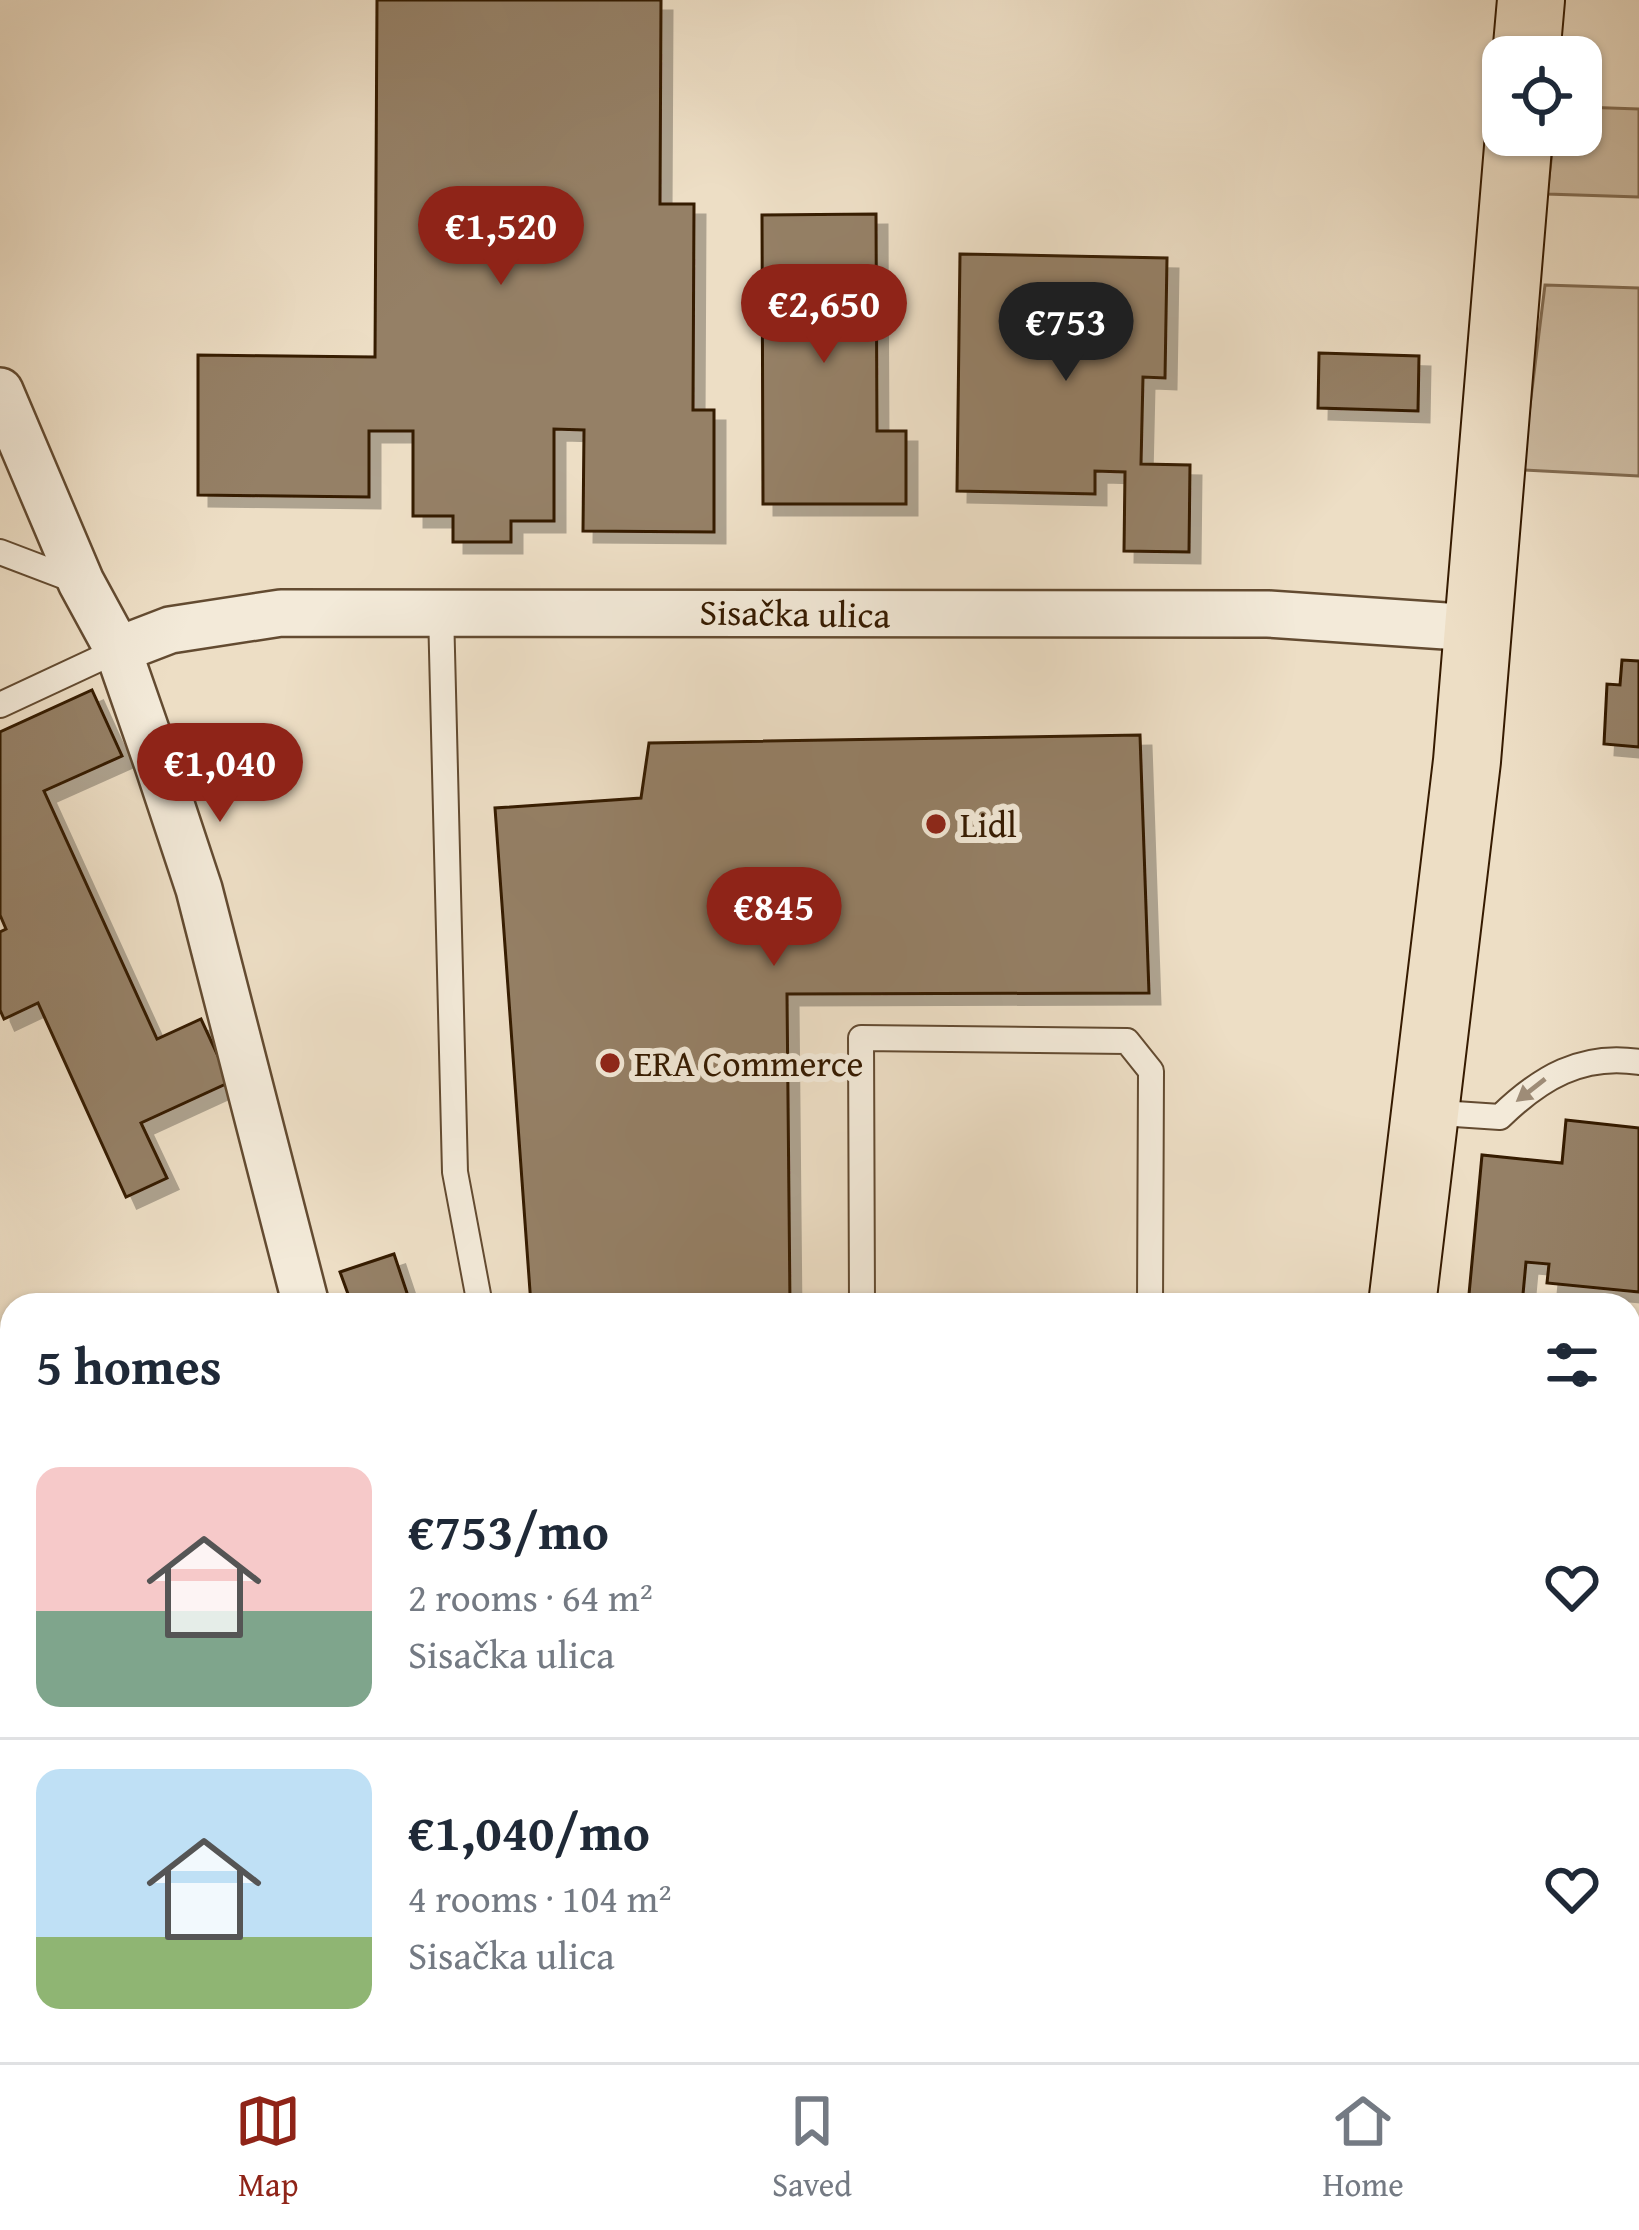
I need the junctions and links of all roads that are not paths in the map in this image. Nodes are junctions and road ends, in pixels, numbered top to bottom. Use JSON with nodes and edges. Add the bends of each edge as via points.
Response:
{"nodes":[{"id":1,"x":1531,"y":0,"type":"edge"},
{"id":2,"x":1528,"y":36,"type":"edge"},
{"id":3,"x":1517,"y":156,"type":"edge"},
{"id":4,"x":0,"y":391,"type":"edge"},
{"id":5,"x":0,"y":552,"type":"edge"},
{"id":6,"x":81,"y":582,"type":"junction"},
{"id":7,"x":441,"y":611,"type":"junction"},
{"id":8,"x":1475,"y":628,"type":"junction"},
{"id":9,"x":118,"y":650,"type":"junction"},
{"id":10,"x":0,"y":704,"type":"edge"},
{"id":11,"x":1639,"y":1062,"type":"edge"},
{"id":12,"x":1425,"y":1112,"type":"junction"},
{"id":13,"x":303,"y":1293,"type":"edge"},
{"id":14,"x":478,"y":1293,"type":"edge"},
{"id":15,"x":862,"y":1293,"type":"edge"},
{"id":16,"x":1150,"y":1293,"type":"edge"},
{"id":17,"x":1403,"y":1293,"type":"edge"}],
"edges":[{"from":1,"to":2,"type":"main road"},
{"from":3,"to":8,"type":"main road"},
{"from":4,"to":6,"type":"street"},
{"from":5,"to":6,"type":"lane"},
{"from":6,"to":9,"type":"street"},
{"from":7,"to":8,"type":"street","name":"Sisačka ulica","via":[[1268,614]]},
{"from":7,"to":9,"type":"street","name":"Sisačka ulica","via":[[222,620]]},
{"from":7,"to":14,"type":"lane","via":[[455,1172]]},
{"from":8,"to":12,"type":"main road"},
{"from":9,"to":10,"type":"lane"},
{"from":9,"to":13,"type":"street","via":[[199,889]]},
{"from":11,"to":12,"type":"lane","one_way":true,"via":[[1579,1064],[1549,1076],[1500,1117]]},
{"from":12,"to":17,"type":"main road"},
{"from":15,"to":16,"type":"lane","via":[[862,1038],[1127,1041],[1151,1071]]}]}
